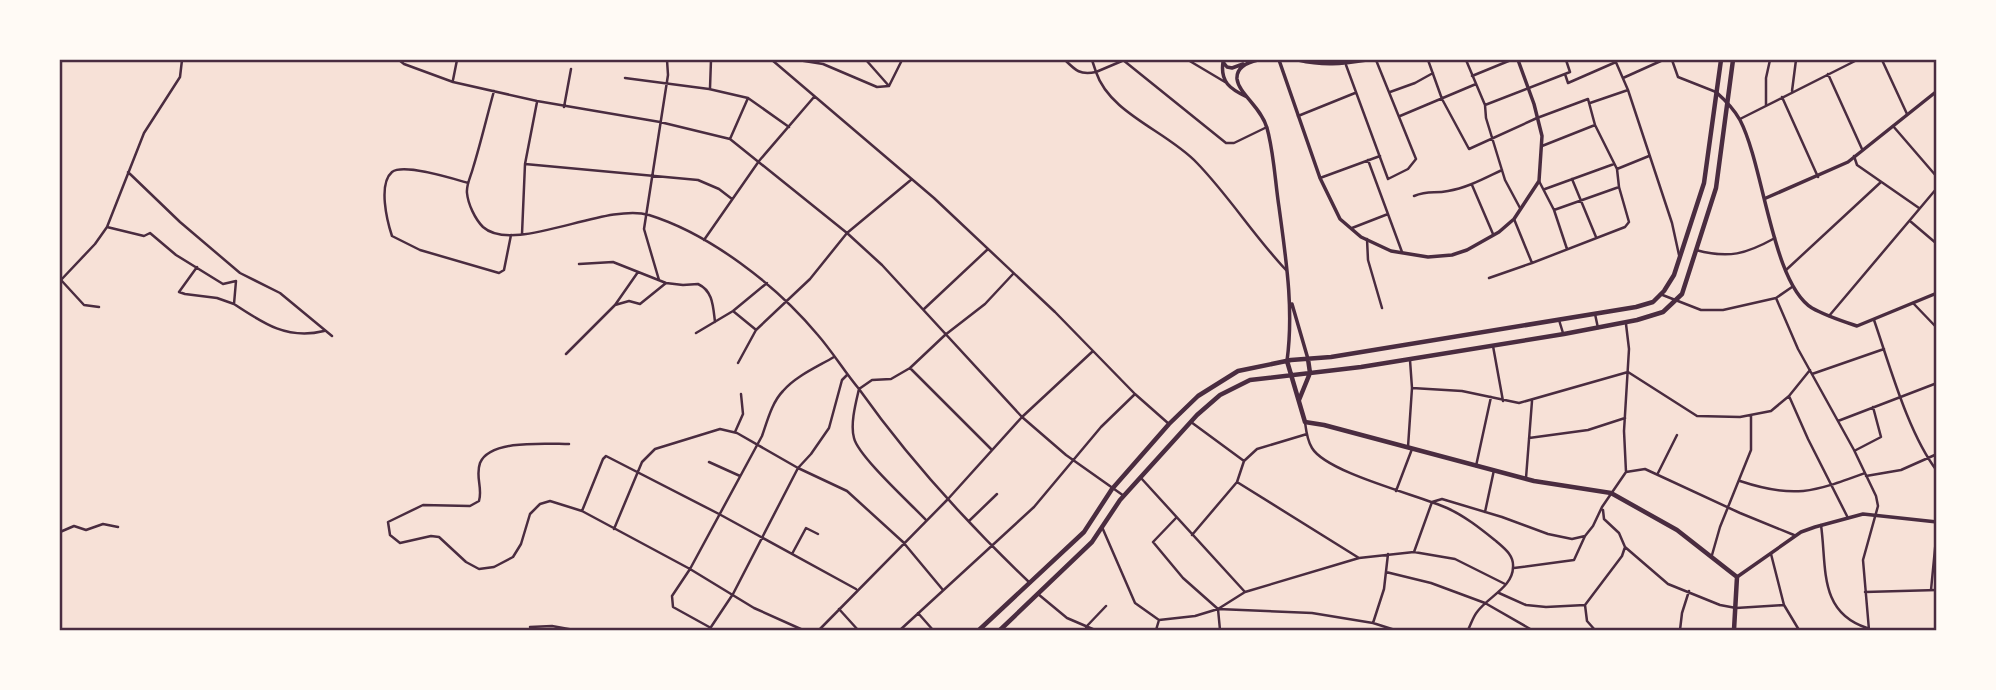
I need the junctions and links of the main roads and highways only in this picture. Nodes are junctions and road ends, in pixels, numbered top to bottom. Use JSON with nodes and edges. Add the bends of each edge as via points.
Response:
{"nodes":[{"id":1,"x":1721,"y":60,"type":"edge"},
{"id":2,"x":1733,"y":60,"type":"edge"},
{"id":3,"x":1308,"y":359,"type":"junction"},
{"id":4,"x":1287,"y":361,"type":"junction"},
{"id":5,"x":1310,"y":373,"type":"junction"},
{"id":6,"x":1290,"y":375,"type":"junction"},
{"id":7,"x":1299,"y":401,"type":"junction"},
{"id":8,"x":979,"y":631,"type":"edge"},
{"id":9,"x":1000,"y":631,"type":"edge"},
{"id":10,"x":1734,"y":631,"type":"edge"}],
"edges":[{"from":1,"to":3,"type":"main road","via":[[1704,183],[1674,275],[1653,302]]},
{"from":2,"to":5,"type":"main road","via":[[1716,188],[1682,295],[1663,312],[1564,334]]},
{"from":3,"to":4,"type":"main road"},
{"from":3,"to":5,"type":"main road"},
{"from":4,"to":6,"type":"main road"},
{"from":4,"to":8,"type":"main road","via":[[1238,371],[1198,396],[1112,489],[1083,532]]},
{"from":5,"to":6,"type":"main road"},
{"from":5,"to":7,"type":"main road"},
{"from":6,"to":7,"type":"main road"},
{"from":6,"to":9,"type":"main road","via":[[1250,380],[1220,395],[1124,496],[1093,542]]},
{"from":7,"to":10,"type":"main road","via":[[1305,422],[1526,479],[1611,493],[1677,530],[1737,577]]}]}
